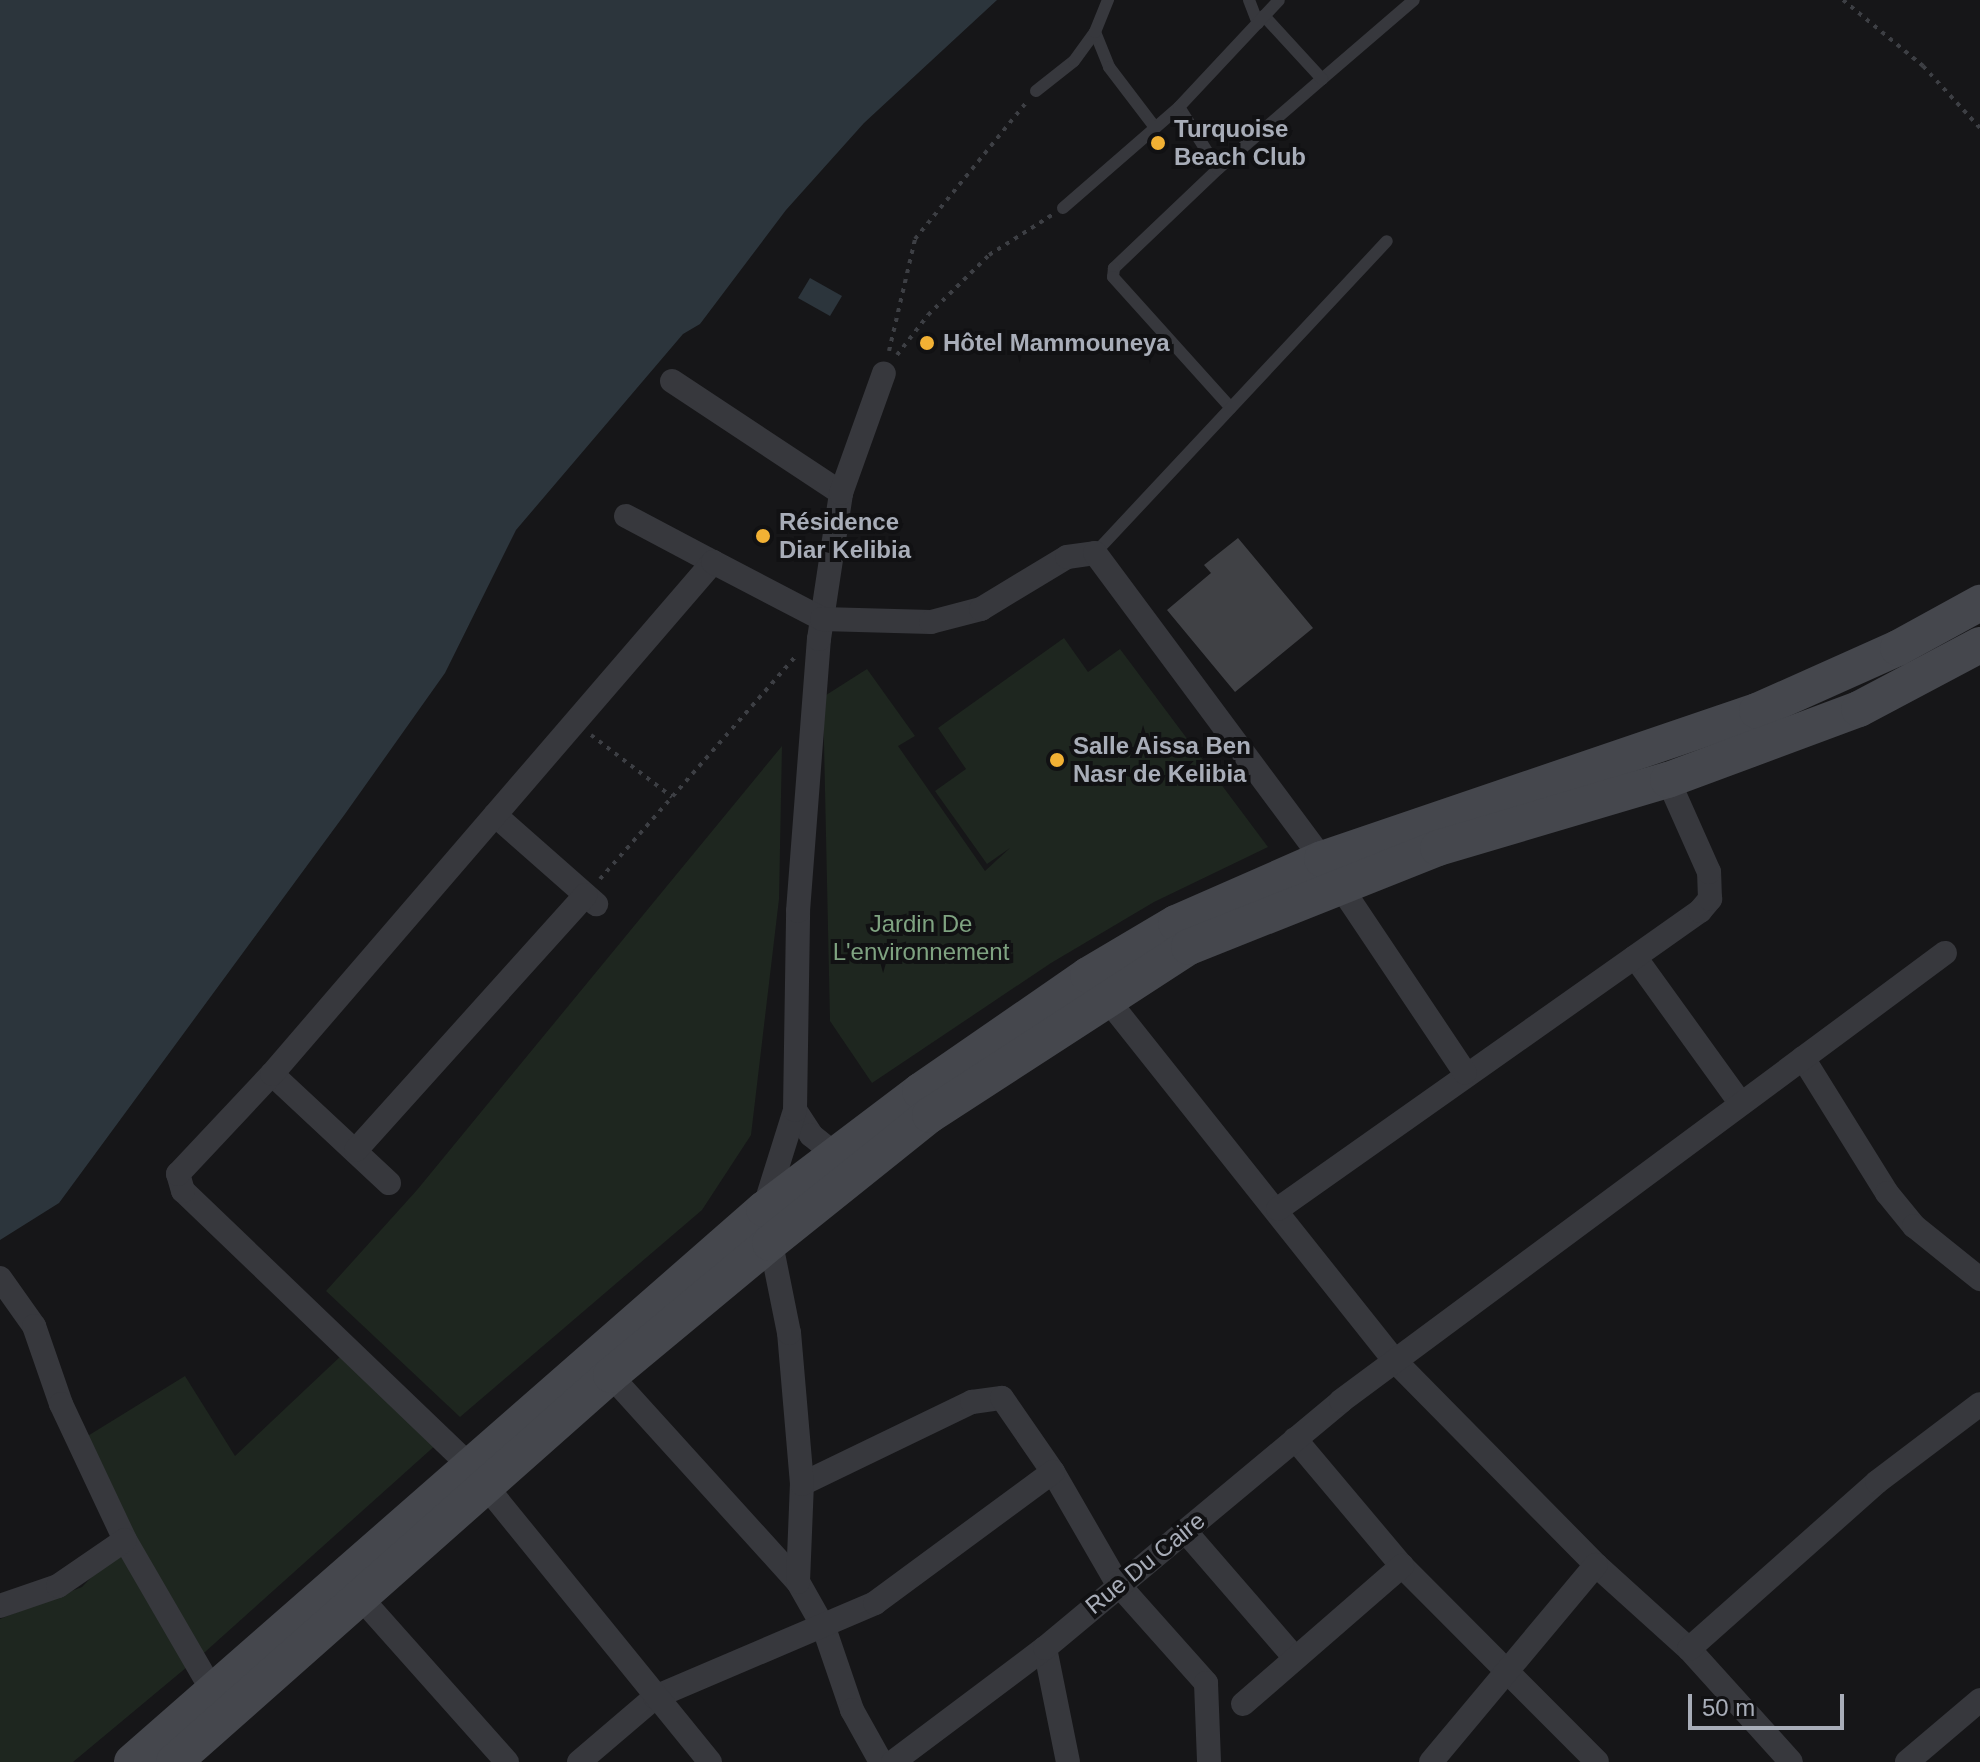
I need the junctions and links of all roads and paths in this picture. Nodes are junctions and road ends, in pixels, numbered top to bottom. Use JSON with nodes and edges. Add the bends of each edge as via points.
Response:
{"nodes":[{"id":1,"x":1108,"y":0,"type":"edge"},
{"id":2,"x":1249,"y":0,"type":"edge"},
{"id":3,"x":1279,"y":0,"type":"edge"},
{"id":4,"x":1414,"y":0,"type":"edge"},
{"id":5,"x":1843,"y":0,"type":"edge"},
{"id":6,"x":1261,"y":20,"type":"junction"},
{"id":7,"x":1095,"y":32,"type":"junction"},
{"id":8,"x":1322,"y":79,"type":"junction"},
{"id":9,"x":1036,"y":91,"type":"joint"},
{"id":10,"x":1179,"y":107,"type":"junction"},
{"id":11,"x":1154,"y":126,"type":"junction"},
{"id":12,"x":1980,"y":128,"type":"edge"},
{"id":13,"x":1218,"y":169,"type":"junction"},
{"id":14,"x":1063,"y":208,"type":"joint"},
{"id":15,"x":1387,"y":241,"type":"dead end"},
{"id":16,"x":884,"y":373,"type":"junction"},
{"id":17,"x":672,"y":381,"type":"dead end"},
{"id":18,"x":1231,"y":408,"type":"junction"},
{"id":19,"x":841,"y":493,"type":"junction"},
{"id":20,"x":626,"y":516,"type":"dead end"},
{"id":21,"x":1095,"y":553,"type":"junction"},
{"id":22,"x":713,"y":562,"type":"junction"},
{"id":23,"x":1980,"y":603,"type":"edge"},
{"id":24,"x":821,"y":629,"type":"junction"},
{"id":25,"x":1980,"y":645,"type":"edge"},
{"id":26,"x":575,"y":723,"type":"junction"},
{"id":27,"x":1668,"y":780,"type":"junction"},
{"id":28,"x":672,"y":797,"type":"junction"},
{"id":29,"x":495,"y":815,"type":"junction"},
{"id":30,"x":1330,"y":872,"type":"junction"},
{"id":31,"x":592,"y":900,"type":"junction"},
{"id":32,"x":1945,"y":953,"type":"dead end"},
{"id":33,"x":1635,"y":957,"type":"junction"},
{"id":34,"x":1097,"y":986,"type":"junction"},
{"id":35,"x":1803,"y":1058,"type":"junction"},
{"id":36,"x":1465,"y":1073,"type":"junction"},
{"id":37,"x":272,"y":1074,"type":"junction"},
{"id":38,"x":1741,"y":1104,"type":"junction"},
{"id":39,"x":795,"y":1110,"type":"junction"},
{"id":40,"x":356,"y":1150,"type":"junction"},
{"id":41,"x":836,"y":1155,"type":"junction"},
{"id":42,"x":389,"y":1183,"type":"dead end"},
{"id":43,"x":1278,"y":1209,"type":"junction"},
{"id":44,"x":767,"y":1226,"type":"junction"},
{"id":45,"x":1979,"y":1276,"type":"edge"},
{"id":46,"x":0,"y":1278,"type":"edge"},
{"id":47,"x":1395,"y":1361,"type":"junction"},
{"id":48,"x":602,"y":1365,"type":"junction"},
{"id":49,"x":1980,"y":1404,"type":"edge"},
{"id":50,"x":1295,"y":1439,"type":"junction"},
{"id":51,"x":1053,"y":1472,"type":"junction"},
{"id":52,"x":478,"y":1477,"type":"junction"},
{"id":53,"x":802,"y":1484,"type":"junction"},
{"id":54,"x":1185,"y":1531,"type":"junction"},
{"id":55,"x":125,"y":1540,"type":"junction"},
{"id":56,"x":1596,"y":1565,"type":"junction"},
{"id":57,"x":1402,"y":1566,"type":"junction"},
{"id":58,"x":798,"y":1582,"type":"junction"},
{"id":59,"x":1117,"y":1583,"type":"junction"},
{"id":60,"x":351,"y":1587,"type":"junction"},
{"id":61,"x":0,"y":1606,"type":"edge"},
{"id":62,"x":824,"y":1628,"type":"junction"},
{"id":63,"x":1045,"y":1648,"type":"junction"},
{"id":64,"x":1689,"y":1649,"type":"junction"},
{"id":65,"x":1295,"y":1658,"type":"junction"},
{"id":66,"x":1505,"y":1672,"type":"junction"},
{"id":67,"x":213,"y":1692,"type":"junction"},
{"id":68,"x":655,"y":1697,"type":"junction"},
{"id":69,"x":1980,"y":1700,"type":"edge"},
{"id":70,"x":1243,"y":1704,"type":"dead end"},
{"id":71,"x":1919,"y":1759,"type":"edge"},
{"id":72,"x":132,"y":1762,"type":"edge"},
{"id":73,"x":174,"y":1762,"type":"edge"},
{"id":74,"x":507,"y":1762,"type":"edge"},
{"id":75,"x":579,"y":1762,"type":"edge"},
{"id":76,"x":710,"y":1762,"type":"edge"},
{"id":77,"x":881,"y":1762,"type":"edge"},
{"id":78,"x":893,"y":1762,"type":"edge"},
{"id":79,"x":1068,"y":1762,"type":"edge"},
{"id":80,"x":1209,"y":1762,"type":"edge"},
{"id":81,"x":1431,"y":1762,"type":"edge"},
{"id":82,"x":1597,"y":1762,"type":"edge"},
{"id":83,"x":1791,"y":1762,"type":"edge"}],
"edges":[{"from":1,"to":7,"type":"lane"},
{"from":2,"to":6,"type":"lane"},
{"from":3,"to":6,"type":"lane"},
{"from":4,"to":8,"type":"lane"},
{"from":5,"to":12,"type":"path","via":[[1923,66]]},
{"from":6,"to":8,"type":"lane"},
{"from":6,"to":10,"type":"lane"},
{"from":7,"to":9,"type":"lane","via":[[1074,61]]},
{"from":7,"to":11,"type":"lane","via":[[1109,67]]},
{"from":8,"to":13,"type":"lane"},
{"from":9,"to":16,"type":"path","via":[[915,239]]},
{"from":10,"to":11,"type":"lane"},
{"from":10,"to":13,"type":"lane"},
{"from":11,"to":14,"type":"lane"},
{"from":13,"to":18,"type":"lane","via":[[1114,268],[1113,277]]},
{"from":14,"to":16,"type":"path","via":[[989,255],[928,315]]},
{"from":15,"to":18,"type":"lane"},
{"from":16,"to":19,"type":"street"},
{"from":17,"to":19,"type":"street"},
{"from":18,"to":21,"type":"lane"},
{"from":19,"to":24,"type":"street"},
{"from":20,"to":22,"type":"street"},
{"from":21,"to":24,"type":"street","via":[[1067,557],[955,619]]},
{"from":21,"to":30,"type":"street","via":[[1132,596]]},
{"from":22,"to":24,"type":"street"},
{"from":22,"to":26,"type":"street"},
{"from":23,"to":30,"type":"main road","via":[[1898,648],[1757,711]]},
{"from":24,"to":28,"type":"path"},
{"from":24,"to":39,"type":"street","via":[[797,927]]},
{"from":25,"to":27,"type":"main road","via":[[1859,709]]},
{"from":26,"to":28,"type":"path"},
{"from":26,"to":29,"type":"street"},
{"from":27,"to":30,"type":"main road"},
{"from":27,"to":33,"type":"street","via":[[1709,872],[1710,899]]},
{"from":28,"to":31,"type":"path"},
{"from":29,"to":31,"type":"street"},
{"from":29,"to":37,"type":"street"},
{"from":30,"to":34,"type":"main road","via":[[1189,947]]},
{"from":30,"to":36,"type":"street"},
{"from":31,"to":40,"type":"street"},
{"from":32,"to":35,"type":"street","name":"Rue Du Caire"},
{"from":33,"to":36,"type":"street"},
{"from":33,"to":38,"type":"street"},
{"from":34,"to":41,"type":"main road"},
{"from":34,"to":43,"type":"street"},
{"from":34,"to":44,"type":"main road","via":[[930,1115]]},
{"from":35,"to":38,"type":"street","name":"Rue Du Caire"},
{"from":35,"to":45,"type":"street","via":[[1887,1193],[1914,1226]]},
{"from":36,"to":43,"type":"street"},
{"from":37,"to":40,"type":"street"},
{"from":37,"to":52,"type":"street","via":[[181,1166],[178,1182]]},
{"from":38,"to":47,"type":"street","name":"Rue Du Caire"},
{"from":39,"to":41,"type":"street","via":[[811,1135]]},
{"from":39,"to":44,"type":"street"},
{"from":40,"to":42,"type":"street"},
{"from":41,"to":44,"type":"main road"},
{"from":43,"to":47,"type":"street"},
{"from":44,"to":48,"type":"main road"},
{"from":44,"to":53,"type":"street","via":[[789,1333]]},
{"from":46,"to":55,"type":"street","via":[[43,1345],[52,1381]]},
{"from":47,"to":50,"type":"street","name":"Rue Du Caire"},
{"from":47,"to":56,"type":"street"},
{"from":48,"to":52,"type":"main road"},
{"from":48,"to":58,"type":"street"},
{"from":49,"to":64,"type":"street","via":[[1877,1482]]},
{"from":50,"to":54,"type":"street","name":"Rue Du Caire"},
{"from":50,"to":57,"type":"street"},
{"from":51,"to":53,"type":"street","via":[[1011,1408],[991,1395]]},
{"from":51,"to":59,"type":"street"},
{"from":51,"to":62,"type":"street","via":[[875,1603]]},
{"from":52,"to":60,"type":"main road"},
{"from":52,"to":68,"type":"street"},
{"from":53,"to":58,"type":"street"},
{"from":54,"to":59,"type":"street","name":"Rue Du Caire"},
{"from":54,"to":65,"type":"street"},
{"from":55,"to":61,"type":"street","via":[[58,1586]]},
{"from":55,"to":67,"type":"street"},
{"from":56,"to":64,"type":"street"},
{"from":56,"to":66,"type":"street"},
{"from":57,"to":65,"type":"street"},
{"from":57,"to":66,"type":"street"},
{"from":58,"to":62,"type":"street"},
{"from":59,"to":63,"type":"street","name":"Rue Du Caire"},
{"from":59,"to":80,"type":"street","via":[[1206,1683]]},
{"from":60,"to":67,"type":"main road"},
{"from":60,"to":73,"type":"main road"},
{"from":60,"to":74,"type":"street"},
{"from":62,"to":68,"type":"street"},
{"from":62,"to":77,"type":"street","via":[[852,1710]]},
{"from":63,"to":78,"type":"street","name":"Rue Du Caire"},
{"from":63,"to":79,"type":"street"},
{"from":64,"to":83,"type":"street"},
{"from":65,"to":70,"type":"street"},
{"from":66,"to":81,"type":"street"},
{"from":66,"to":82,"type":"street"},
{"from":67,"to":72,"type":"main road"},
{"from":68,"to":75,"type":"street"},
{"from":68,"to":76,"type":"street"},
{"from":69,"to":71,"type":"street"}]}
